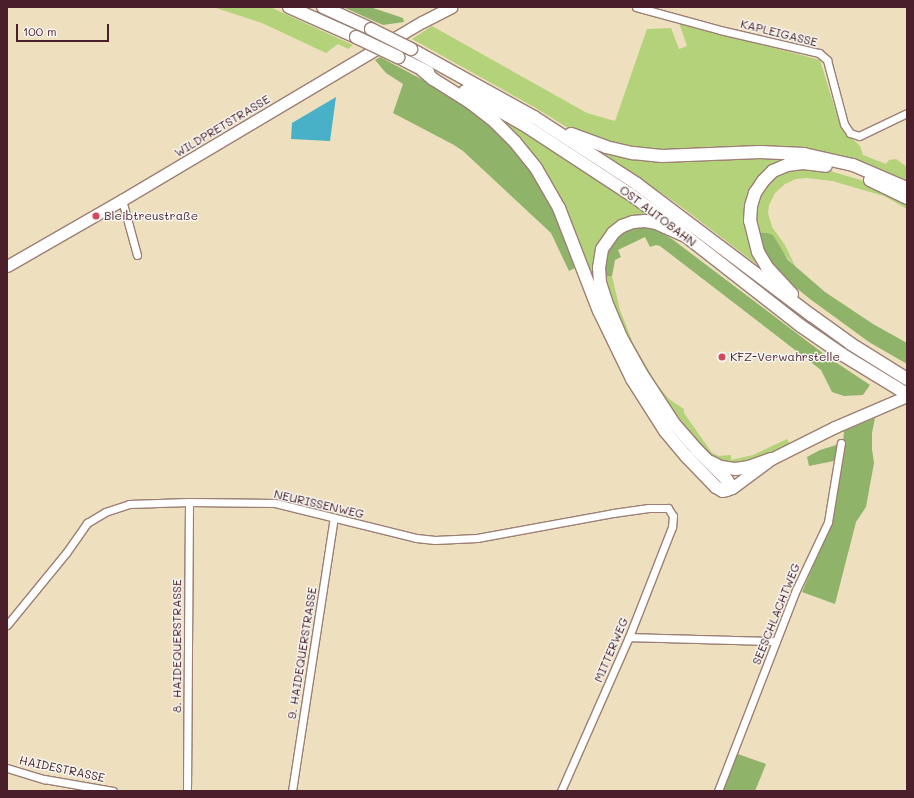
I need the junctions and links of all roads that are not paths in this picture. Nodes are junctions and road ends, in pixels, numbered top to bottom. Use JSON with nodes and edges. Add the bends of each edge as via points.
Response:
{"nodes":[{"id":1,"x":289,"y":7,"type":"edge"},
{"id":2,"x":323,"y":7,"type":"edge"},
{"id":3,"x":450,"y":7,"type":"edge"},
{"id":4,"x":636,"y":7,"type":"edge"},
{"id":5,"x":420,"y":69,"type":"junction"},
{"id":6,"x":907,"y":113,"type":"edge"},
{"id":7,"x":534,"y":117,"type":"junction"},
{"id":8,"x":907,"y":188,"type":"edge"},
{"id":9,"x":907,"y":198,"type":"edge"},
{"id":10,"x":122,"y":200,"type":"junction"},
{"id":11,"x":686,"y":237,"type":"junction"},
{"id":12,"x":137,"y":255,"type":"dead end"},
{"id":13,"x":7,"y":266,"type":"edge"},
{"id":14,"x":811,"y":315,"type":"junction"},
{"id":15,"x":904,"y":377,"type":"edge"},
{"id":16,"x":907,"y":395,"type":"edge"},
{"id":17,"x":841,"y":443,"type":"dead end"},
{"id":18,"x":771,"y":459,"type":"junction"},
{"id":19,"x":707,"y":460,"type":"junction"},
{"id":20,"x":732,"y":488,"type":"junction"},
{"id":21,"x":189,"y":502,"type":"junction"},
{"id":22,"x":674,"y":516,"type":"joint"},
{"id":23,"x":334,"y":518,"type":"junction"},
{"id":24,"x":7,"y":625,"type":"edge"},
{"id":25,"x":629,"y":636,"type":"junction"},
{"id":26,"x":776,"y":641,"type":"junction"},
{"id":27,"x":7,"y":768,"type":"edge"},
{"id":28,"x":113,"y":791,"type":"edge"},
{"id":29,"x":187,"y":791,"type":"edge"},
{"id":30,"x":292,"y":791,"type":"edge"},
{"id":31,"x":562,"y":791,"type":"edge"},
{"id":32,"x":718,"y":791,"type":"edge"}],
"edges":[{"from":1,"to":5,"type":"highway","name":"OST AUTOBAHN","bridge":true},
{"from":2,"to":7,"type":"highway","name":"OST AUTOBAHN","bridge":true,"via":[[411,49]]},
{"from":3,"to":10,"type":"main road","name":"WILDPRETSTRASSE"},
{"from":4,"to":6,"type":"street","name":"KAPLEIGASSE","via":[[818,53],[827,60],[844,124],[850,133],[859,136]]},
{"from":5,"to":11,"type":"highway","name":"OST AUTOBAHN","via":[[436,74],[566,151],[630,194]]},
{"from":5,"to":20,"type":"highway","via":[[496,122],[532,162],[559,208],[612,342],[641,395],[665,431],[712,484],[723,491]]},
{"from":7,"to":8,"type":"highway","via":[[577,137],[633,153],[662,156],[760,152],[804,154],[853,165]]},
{"from":7,"to":14,"type":"highway","name":"OST AUTOBAHN","via":[[643,188]]},
{"from":9,"to":14,"type":"highway","via":[[864,178],[822,165],[786,165],[773,171],[762,181],[751,206],[750,221],[758,252],[767,267],[804,303]]},
{"from":10,"to":12,"type":"street"},
{"from":10,"to":13,"type":"main road","name":"WILDPRETSTRASSE"},
{"from":11,"to":16,"type":"highway","name":"OST AUTOBAHN","via":[[801,326]]},
{"from":11,"to":19,"type":"highway","via":[[651,222],[638,221],[628,224],[617,230],[605,243],[600,255],[600,282],[608,307],[633,360],[675,425]]},
{"from":14,"to":15,"type":"highway","name":"OST AUTOBAHN"},
{"from":16,"to":18,"type":"main road","via":[[835,426]]},
{"from":17,"to":26,"type":"street","name":"SEESCHLACHTWEG","via":[[828,522],[796,590]]},
{"from":18,"to":19,"type":"highway","via":[[736,469],[722,467]]},
{"from":18,"to":20,"type":"main road"},
{"from":19,"to":20,"type":"highway"},
{"from":21,"to":23,"type":"street","name":"NEURISSENWEG","via":[[274,503]]},
{"from":21,"to":24,"type":"street","name":"NEURISSENWEG","via":[[129,504],[105,512],[87,523]]},
{"from":21,"to":29,"type":"street","name":"8. HAIDEQUERSTRASSE"},
{"from":22,"to":23,"type":"street","name":"NEURISSENWEG","via":[[668,508],[649,508],[477,538],[435,540]]},
{"from":22,"to":25,"type":"street","name":"MITTERWEG"},
{"from":23,"to":30,"type":"street","name":"9. HAIDEQUERSTRASSE"},
{"from":25,"to":26,"type":"street"},
{"from":25,"to":31,"type":"street","name":"MITTERWEG"},
{"from":26,"to":32,"type":"street","name":"SEESCHLACHTWEG"},
{"from":27,"to":28,"type":"street","name":"HAIDESTRASSE","via":[[44,779]]}]}
